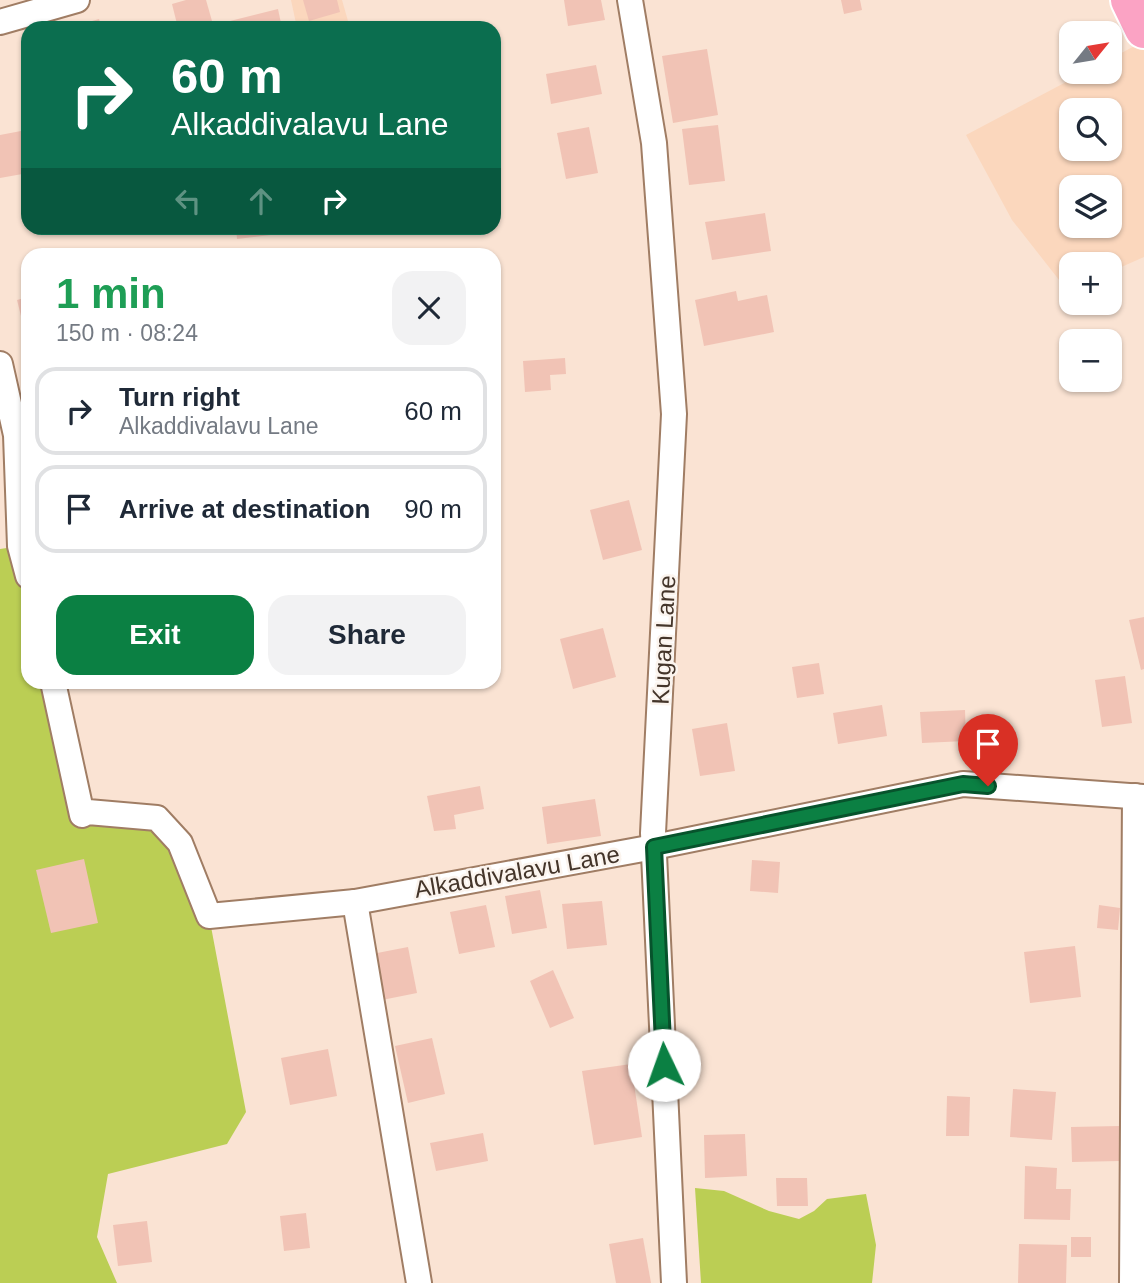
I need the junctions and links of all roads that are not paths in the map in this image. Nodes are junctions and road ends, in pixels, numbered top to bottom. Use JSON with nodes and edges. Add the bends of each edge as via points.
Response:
{"nodes":[{"id":1,"x":77,"y":0,"type":"edge"},
{"id":2,"x":630,"y":0,"type":"edge"},
{"id":3,"x":1130,"y":0,"type":"edge"},
{"id":4,"x":0,"y":22,"type":"edge"},
{"id":5,"x":1144,"y":29,"type":"edge"},
{"id":6,"x":0,"y":364,"type":"edge"},
{"id":7,"x":10,"y":548,"type":"edge"},
{"id":8,"x":21,"y":565,"type":"edge"},
{"id":9,"x":55,"y":689,"type":"edge"},
{"id":10,"x":1139,"y":797,"type":"edge"},
{"id":11,"x":654,"y":847,"type":"junction"},
{"id":12,"x":355,"y":902,"type":"junction"},
{"id":13,"x":419,"y":1283,"type":"edge"},
{"id":14,"x":674,"y":1283,"type":"edge"},
{"id":15,"x":1132,"y":1283,"type":"edge"}],
"edges":[{"from":1,"to":4,"type":"street"},
{"from":2,"to":11,"type":"street","name":"Kugan Lane","via":[[654,144],[674,414]]},
{"from":3,"to":5,"type":"highway"},
{"from":6,"to":7,"type":"street","via":[[16,435]]},
{"from":7,"to":8,"type":"street"},
{"from":9,"to":12,"type":"street","name":"Alkaddivalavu Lane","via":[[82,815],[157,818],[180,843],[209,916]]},
{"from":10,"to":11,"type":"street","name":"Alkaddivalavu Lane","via":[[963,784]]},
{"from":10,"to":15,"type":"street"},
{"from":11,"to":12,"type":"street","name":"Alkaddivalavu Lane"},
{"from":11,"to":14,"type":"street","name":"Kugan Lane"},
{"from":12,"to":13,"type":"street"}]}
